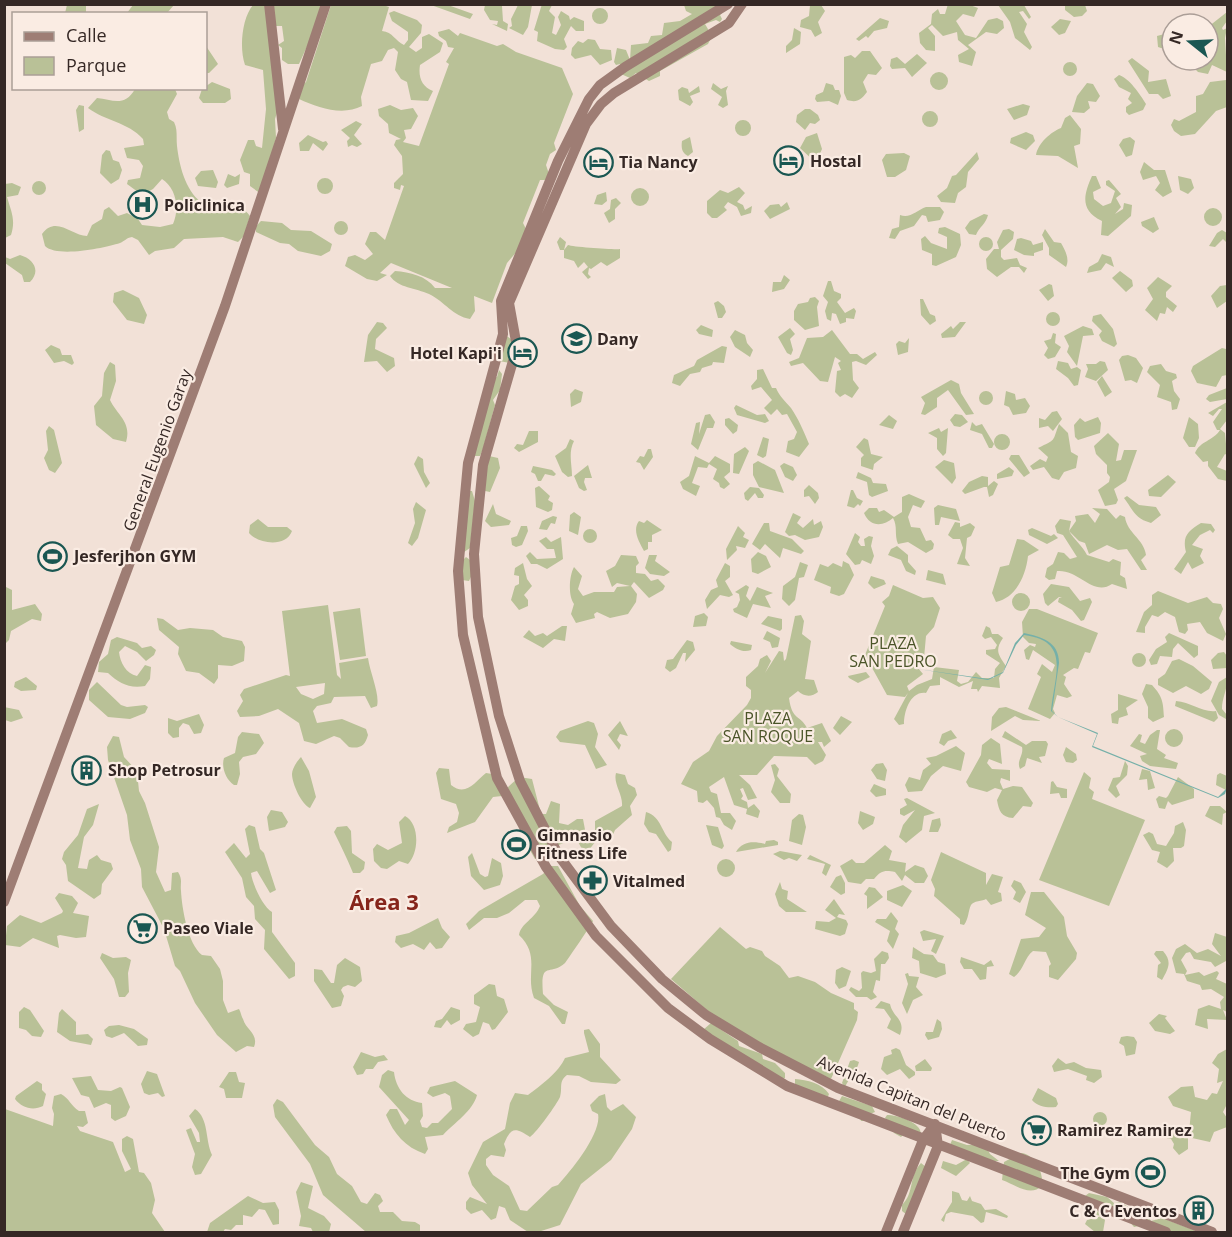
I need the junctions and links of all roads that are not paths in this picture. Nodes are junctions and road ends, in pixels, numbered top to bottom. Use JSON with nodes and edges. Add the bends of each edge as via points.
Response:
{"nodes":[{"id":1,"x":269,"y":4,"type":"edge"},
{"id":2,"x":326,"y":4,"type":"edge"},
{"id":3,"x":728,"y":4,"type":"edge"},
{"id":4,"x":742,"y":4,"type":"edge"},
{"id":5,"x":283,"y":132,"type":"junction"},
{"id":6,"x":4,"y":902,"type":"edge"},
{"id":7,"x":935,"y":1124,"type":"junction"},
{"id":8,"x":923,"y":1140,"type":"junction"},
{"id":9,"x":938,"y":1146,"type":"junction"},
{"id":10,"x":886,"y":1233,"type":"edge"},
{"id":11,"x":903,"y":1233,"type":"edge"},
{"id":12,"x":1166,"y":1233,"type":"edge"},
{"id":13,"x":1212,"y":1233,"type":"edge"}],
"edges":[{"from":1,"to":5,"type":"street"},
{"from":2,"to":5,"type":"street","name":"General Eugenio Garay"},
{"from":3,"to":8,"type":"street","name":"Avenida Capitan del Puerto","via":[[600,85],[576,120],[558,161],[501,301],[503,334],[468,463],[458,557],[463,634],[502,790],[546,867],[596,936],[668,1008],[738,1059],[787,1086]]},
{"from":4,"to":7,"type":"street","name":"Avenida Capitan del Puerto","via":[[729,23],[601,104],[586,124],[513,292],[509,309],[517,347],[483,465],[477,516],[475,588],[484,650],[499,716],[520,781],[560,856],[611,926],[662,979],[706,1015],[838,1088]]},
{"from":5,"to":6,"type":"street","name":"General Eugenio Garay","via":[[173,452]]},
{"from":7,"to":8,"type":"street"},
{"from":7,"to":9,"type":"street"},
{"from":7,"to":13,"type":"street","name":"Avenida Capitan del Puerto"},
{"from":8,"to":9,"type":"street","name":"Avenida Capitan del Puerto"},
{"from":8,"to":10,"type":"street"},
{"from":9,"to":11,"type":"street"},
{"from":9,"to":12,"type":"street","name":"Avenida Capitan del Puerto"}]}
